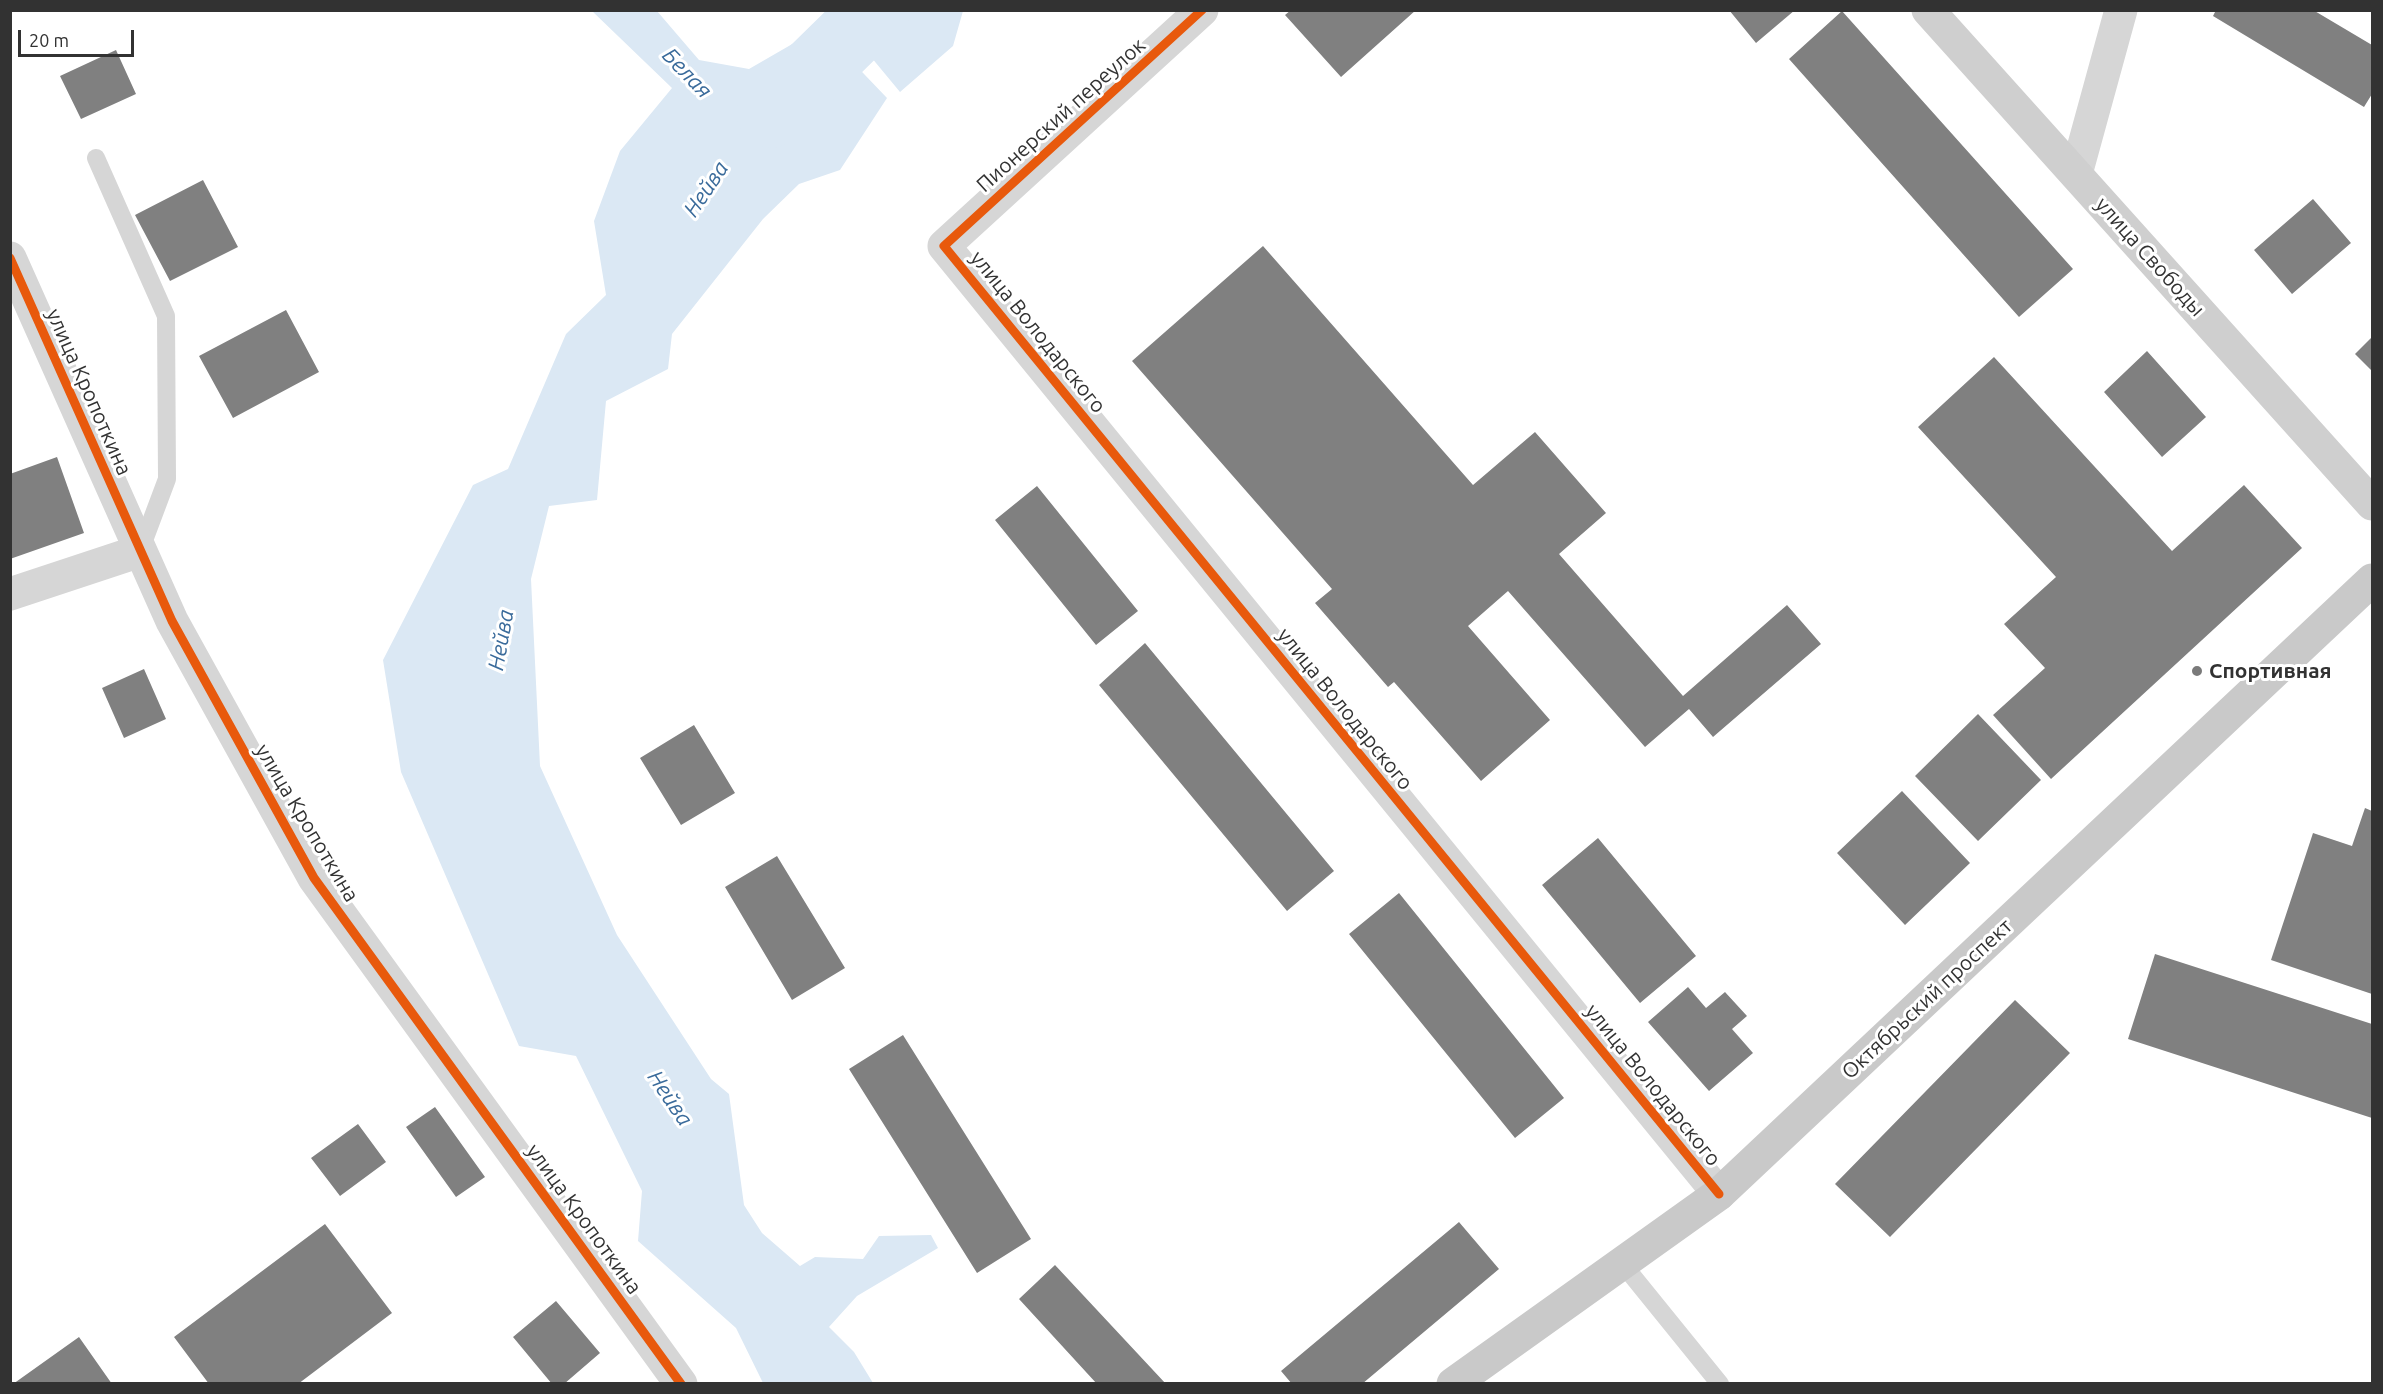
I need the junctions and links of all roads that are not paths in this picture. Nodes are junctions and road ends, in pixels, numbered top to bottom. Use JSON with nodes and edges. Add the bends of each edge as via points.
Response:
{"nodes":[{"id":1,"x":1202,"y":10,"type":"edge"},
{"id":2,"x":1928,"y":10,"type":"edge"},
{"id":3,"x":2121,"y":10,"type":"edge"},
{"id":4,"x":96,"y":158,"type":"dead end"},
{"id":5,"x":2076,"y":174,"type":"junction"},
{"id":6,"x":944,"y":246,"type":"joint"},
{"id":7,"x":10,"y":258,"type":"edge"},
{"id":8,"x":2373,"y":504,"type":"edge"},
{"id":9,"x":140,"y":551,"type":"junction"},
{"id":10,"x":2373,"y":580,"type":"edge"},
{"id":11,"x":10,"y":594,"type":"edge"},
{"id":12,"x":1719,"y":1194,"type":"junction"},
{"id":13,"x":1622,"y":1263,"type":"junction"},
{"id":14,"x":681,"y":1383,"type":"edge"},
{"id":15,"x":1453,"y":1383,"type":"edge"},
{"id":16,"x":1720,"y":1383,"type":"edge"}],
"edges":[{"from":1,"to":6,"type":"street","name":"Пионерский переулок"},
{"from":2,"to":5,"type":"main road","name":"улица Свободы"},
{"from":3,"to":5,"type":"street"},
{"from":4,"to":9,"type":"lane","via":[[166,316],[167,480]]},
{"from":5,"to":8,"type":"main road","name":"улица Свободы"},
{"from":6,"to":12,"type":"street","name":"улица Володарского"},
{"from":7,"to":9,"type":"street","name":"улица Кропоткина"},
{"from":9,"to":11,"type":"street"},
{"from":9,"to":14,"type":"street","name":"улица Кропоткина","via":[[172,621],[314,878]]},
{"from":10,"to":12,"type":"main road","name":"Октябрьский проспект"},
{"from":12,"to":13,"type":"main road","name":"Октябрьский проспект"},
{"from":13,"to":15,"type":"main road","name":"Октябрьский проспект"},
{"from":13,"to":16,"type":"lane"}]}
